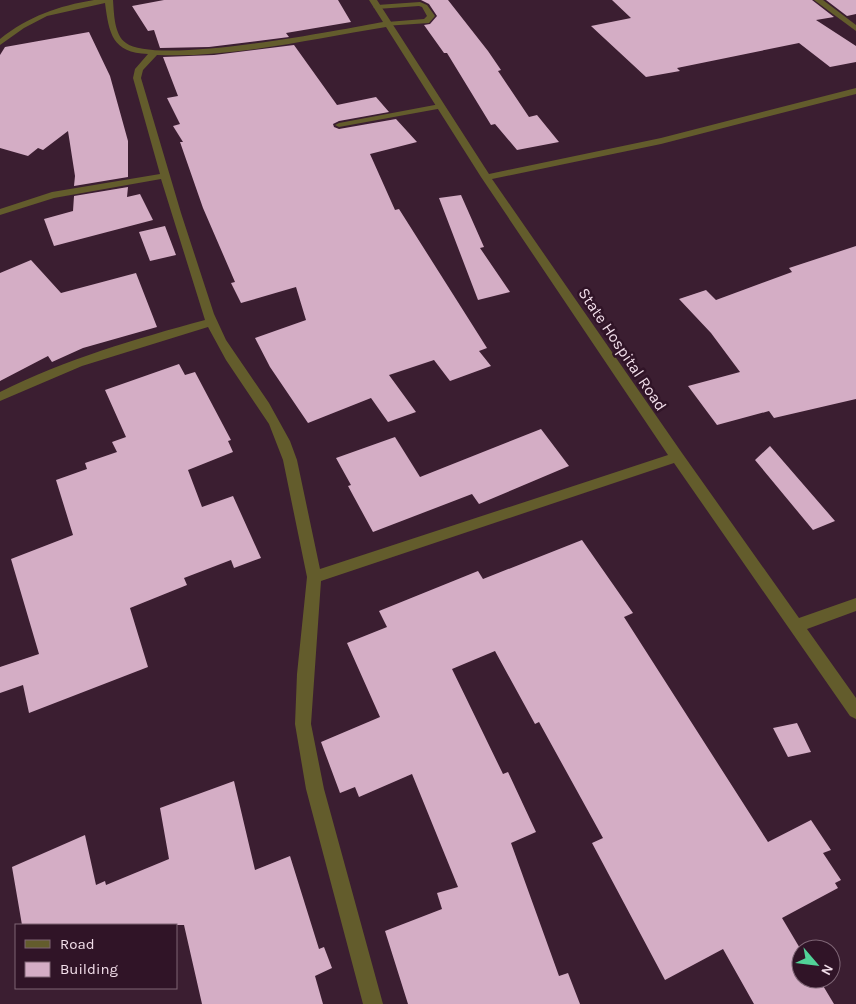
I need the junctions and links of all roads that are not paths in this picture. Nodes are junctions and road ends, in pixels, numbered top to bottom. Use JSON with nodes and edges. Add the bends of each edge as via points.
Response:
{"nodes":[{"id":1,"x":108,"y":0,"type":"edge"},
{"id":2,"x":818,"y":0,"type":"edge"},
{"id":3,"x":375,"y":4,"type":"edge"},
{"id":4,"x":387,"y":24,"type":"junction"},
{"id":5,"x":856,"y":29,"type":"edge"},
{"id":6,"x":0,"y":43,"type":"edge"},
{"id":7,"x":154,"y":53,"type":"junction"},
{"id":8,"x":856,"y":91,"type":"edge"},
{"id":9,"x":440,"y":106,"type":"junction"},
{"id":10,"x":339,"y":125,"type":"dead end"},
{"id":11,"x":164,"y":176,"type":"junction"},
{"id":12,"x":486,"y":177,"type":"junction"},
{"id":13,"x":0,"y":212,"type":"edge"},
{"id":14,"x":212,"y":322,"type":"junction"},
{"id":15,"x":0,"y":397,"type":"edge"},
{"id":16,"x":677,"y":457,"type":"junction"},
{"id":17,"x":314,"y":576,"type":"junction"},
{"id":18,"x":856,"y":604,"type":"edge"},
{"id":19,"x":796,"y":626,"type":"junction"},
{"id":20,"x":856,"y":711,"type":"edge"},
{"id":21,"x":373,"y":1004,"type":"edge"}],
"edges":[{"from":1,"to":6,"type":"street","via":[[72,6],[43,16],[24,24]]},
{"from":1,"to":7,"type":"street","via":[[116,37],[124,46]]},
{"from":2,"to":5,"type":"street"},
{"from":3,"to":4,"type":"street","name":"State Hospital Road"},
{"from":3,"to":4,"type":"lane","via":[[420,4],[431,16],[426,21]]},
{"from":4,"to":7,"type":"street","via":[[226,48]]},
{"from":4,"to":9,"type":"street","name":"State Hospital Road"},
{"from":7,"to":11,"type":"street","via":[[140,69],[138,78]]},
{"from":8,"to":12,"type":"street","via":[[661,141]]},
{"from":9,"to":10,"type":"lane"},
{"from":9,"to":12,"type":"street","name":"State Hospital Road"},
{"from":11,"to":13,"type":"street","via":[[52,195]]},
{"from":11,"to":14,"type":"street"},
{"from":12,"to":16,"type":"street","name":"State Hospital Road"},
{"from":14,"to":15,"type":"street","via":[[82,360]]},
{"from":14,"to":17,"type":"street","via":[[233,363],[285,441]]},
{"from":16,"to":17,"type":"street"},
{"from":16,"to":19,"type":"street","name":"State Hospital Road"},
{"from":17,"to":21,"type":"street","via":[[303,724],[315,789]]},
{"from":18,"to":19,"type":"street"},
{"from":19,"to":20,"type":"street","name":"State Hospital Road"}]}
